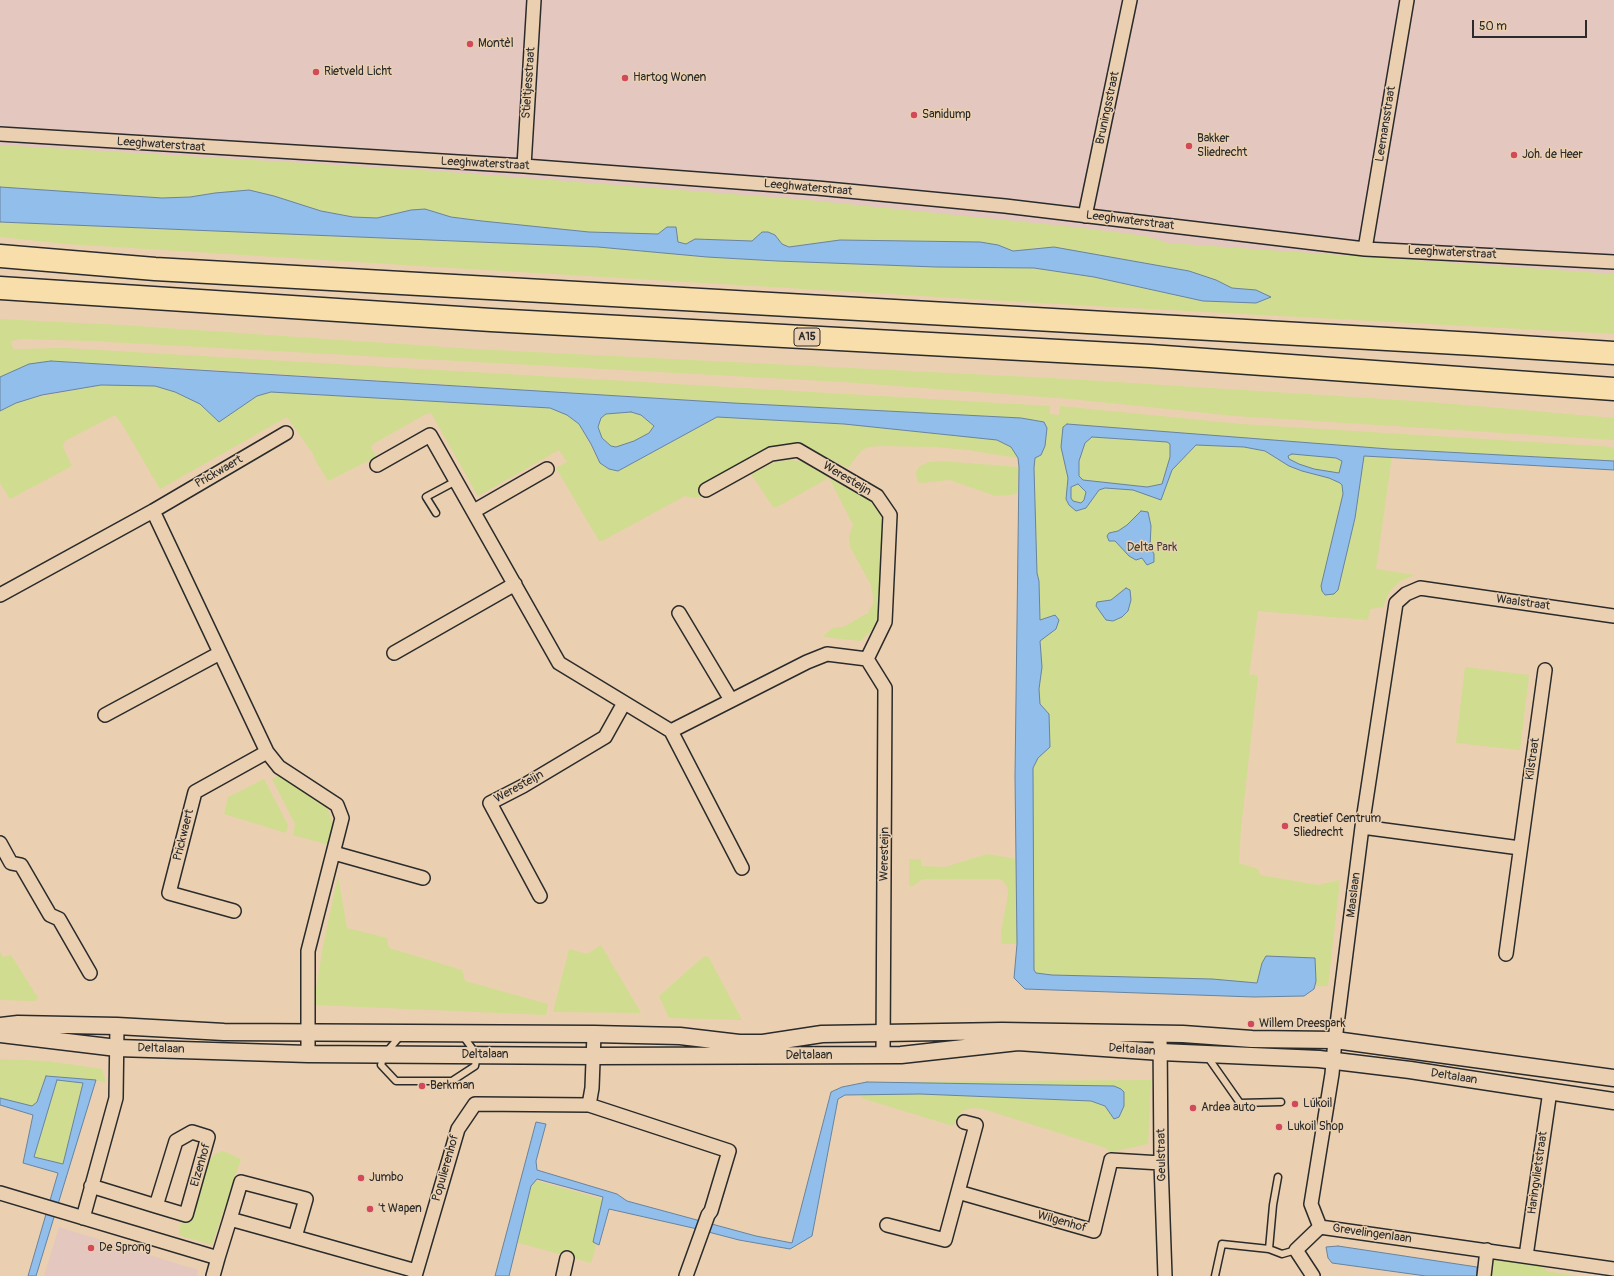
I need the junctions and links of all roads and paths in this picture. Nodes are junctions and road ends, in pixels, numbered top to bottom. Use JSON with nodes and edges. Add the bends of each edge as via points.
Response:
{"nodes":[{"id":1,"x":534,"y":0,"type":"edge"},
{"id":2,"x":1130,"y":0,"type":"edge"},
{"id":3,"x":1406,"y":0,"type":"edge"},
{"id":4,"x":0,"y":134,"type":"edge"},
{"id":5,"x":524,"y":166,"type":"junction"},
{"id":6,"x":1085,"y":216,"type":"junction"},
{"id":7,"x":1365,"y":249,"type":"junction"},
{"id":8,"x":0,"y":256,"type":"edge"},
{"id":9,"x":1614,"y":262,"type":"edge"},
{"id":10,"x":0,"y":288,"type":"edge"},
{"id":11,"x":1614,"y":354,"type":"edge"},
{"id":12,"x":1614,"y":389,"type":"edge"},
{"id":13,"x":286,"y":433,"type":"dead end"},
{"id":14,"x":377,"y":465,"type":"dead end"},
{"id":15,"x":547,"y":469,"type":"dead end"},
{"id":16,"x":456,"y":481,"type":"junction"},
{"id":17,"x":706,"y":490,"type":"dead end"},
{"id":18,"x":153,"y":511,"type":"junction"},
{"id":19,"x":474,"y":511,"type":"junction"},
{"id":20,"x":436,"y":513,"type":"dead end"},
{"id":21,"x":515,"y":584,"type":"junction"},
{"id":22,"x":1433,"y":589,"type":"joint"},
{"id":23,"x":0,"y":595,"type":"edge"},
{"id":24,"x":679,"y":613,"type":"dead end"},
{"id":25,"x":1614,"y":616,"type":"edge"},
{"id":26,"x":220,"y":653,"type":"junction"},
{"id":27,"x":394,"y":653,"type":"dead end"},
{"id":28,"x":867,"y":659,"type":"junction"},
{"id":29,"x":1545,"y":670,"type":"dead end"},
{"id":30,"x":731,"y":700,"type":"junction"},
{"id":31,"x":624,"y":703,"type":"junction"},
{"id":32,"x":105,"y":715,"type":"dead end"},
{"id":33,"x":671,"y":731,"type":"junction"},
{"id":34,"x":267,"y":752,"type":"junction"},
{"id":35,"x":1362,"y":827,"type":"junction"},
{"id":36,"x":0,"y":843,"type":"edge"},
{"id":37,"x":1520,"y":848,"type":"junction"},
{"id":38,"x":334,"y":853,"type":"junction"},
{"id":39,"x":742,"y":868,"type":"dead end"},
{"id":40,"x":423,"y":878,"type":"dead end"},
{"id":41,"x":540,"y":896,"type":"dead end"},
{"id":42,"x":234,"y":911,"type":"dead end"},
{"id":43,"x":1506,"y":954,"type":"dead end"},
{"id":44,"x":90,"y":973,"type":"dead end"},
{"id":45,"x":0,"y":1026,"type":"edge"},
{"id":46,"x":117,"y":1026,"type":"junction"},
{"id":47,"x":307,"y":1032,"type":"junction"},
{"id":48,"x":883,"y":1033,"type":"junction"},
{"id":49,"x":0,"y":1034,"type":"edge"},
{"id":50,"x":402,"y":1034,"type":"junction"},
{"id":51,"x":462,"y":1034,"type":"junction"},
{"id":52,"x":594,"y":1034,"type":"junction"},
{"id":53,"x":1160,"y":1034,"type":"junction"},
{"id":54,"x":1335,"y":1040,"type":"junction"},
{"id":55,"x":117,"y":1048,"type":"junction"},
{"id":56,"x":1160,"y":1052,"type":"junction"},
{"id":57,"x":1204,"y":1053,"type":"junction"},
{"id":58,"x":308,"y":1054,"type":"junction"},
{"id":59,"x":384,"y":1055,"type":"junction"},
{"id":60,"x":477,"y":1055,"type":"junction"},
{"id":61,"x":882,"y":1055,"type":"junction"},
{"id":62,"x":594,"y":1056,"type":"junction"},
{"id":63,"x":1334,"y":1061,"type":"junction"},
{"id":64,"x":1614,"y":1078,"type":"edge"},
{"id":65,"x":1550,"y":1091,"type":"junction"},
{"id":66,"x":1614,"y":1101,"type":"edge"},
{"id":67,"x":1281,"y":1102,"type":"dead end"},
{"id":68,"x":589,"y":1106,"type":"junction"},
{"id":69,"x":964,"y":1122,"type":"dead end"},
{"id":70,"x":1161,"y":1163,"type":"junction"},
{"id":71,"x":1278,"y":1177,"type":"dead end"},
{"id":72,"x":91,"y":1186,"type":"junction"},
{"id":73,"x":958,"y":1192,"type":"junction"},
{"id":74,"x":0,"y":1193,"type":"edge"},
{"id":75,"x":156,"y":1206,"type":"junction"},
{"id":76,"x":83,"y":1218,"type":"junction"},
{"id":77,"x":230,"y":1219,"type":"junction"},
{"id":78,"x":887,"y":1225,"type":"dead end"},
{"id":79,"x":1320,"y":1227,"type":"junction"},
{"id":80,"x":296,"y":1237,"type":"junction"},
{"id":81,"x":1269,"y":1249,"type":"junction"},
{"id":82,"x":1296,"y":1250,"type":"junction"},
{"id":83,"x":1487,"y":1250,"type":"junction"},
{"id":84,"x":1526,"y":1256,"type":"junction"},
{"id":85,"x":218,"y":1258,"type":"junction"},
{"id":86,"x":567,"y":1258,"type":"dead end"},
{"id":87,"x":1614,"y":1269,"type":"edge"},
{"id":88,"x":415,"y":1274,"type":"edge"},
{"id":89,"x":213,"y":1276,"type":"edge"},
{"id":90,"x":563,"y":1276,"type":"edge"},
{"id":91,"x":686,"y":1276,"type":"edge"},
{"id":92,"x":1165,"y":1276,"type":"edge"},
{"id":93,"x":1215,"y":1276,"type":"edge"},
{"id":94,"x":1313,"y":1276,"type":"edge"},
{"id":95,"x":1484,"y":1276,"type":"edge"}],
"edges":[{"from":1,"to":5,"type":"street","name":"Stieltjesstraat"},
{"from":2,"to":6,"type":"street","name":"Bruningsstraat"},
{"from":3,"to":7,"type":"street","name":"Leemansstraat"},
{"from":4,"to":5,"type":"street","name":"Leeghwaterstraat"},
{"from":5,"to":6,"type":"street","name":"Leeghwaterstraat","via":[[817,188]]},
{"from":6,"to":7,"type":"street","name":"Leeghwaterstraat"},
{"from":7,"to":9,"type":"street","name":"Leeghwaterstraat"},
{"from":8,"to":11,"type":"highway","via":[[155,269],[1468,343]]},
{"from":10,"to":12,"type":"highway","number":"A15","via":[[491,320],[1150,356]]},
{"from":13,"to":18,"type":"street","name":"Prickwaert"},
{"from":14,"to":16,"type":"street","via":[[430,434]]},
{"from":15,"to":19,"type":"street"},
{"from":16,"to":19,"type":"street"},
{"from":16,"to":20,"type":"lane","via":[[426,497]]},
{"from":17,"to":28,"type":"street","name":"Weresteijn","via":[[772,454],[798,450],[877,496],[890,515],[885,622]]},
{"from":18,"to":23,"type":"street","name":"Prickwaert"},
{"from":18,"to":26,"type":"street"},
{"from":19,"to":21,"type":"street"},
{"from":21,"to":27,"type":"street"},
{"from":21,"to":31,"type":"street","via":[[559,663]]},
{"from":22,"to":25,"type":"street","name":"Waalstraat"},
{"from":22,"to":35,"type":"street","name":"Maaslaan","via":[[1420,588],[1406,594],[1396,603]]},
{"from":24,"to":30,"type":"street"},
{"from":26,"to":32,"type":"street"},
{"from":26,"to":34,"type":"street"},
{"from":28,"to":30,"type":"street","via":[[827,654]]},
{"from":28,"to":48,"type":"street","name":"Weresteijn","via":[[885,688]]},
{"from":29,"to":37,"type":"street","name":"Kilstraat"},
{"from":30,"to":33,"type":"street"},
{"from":31,"to":33,"type":"street"},
{"from":31,"to":41,"type":"street","name":"Weresteijn","via":[[605,737],[490,803]]},
{"from":33,"to":39,"type":"street"},
{"from":34,"to":38,"type":"street","via":[[279,766],[337,806],[342,818]]},
{"from":34,"to":42,"type":"street","name":"Prickwaert","via":[[195,792],[169,893]]},
{"from":35,"to":37,"type":"street"},
{"from":35,"to":54,"type":"street","name":"Maaslaan"},
{"from":36,"to":44,"type":"street","via":[[11,863],[21,865],[50,914],[59,919]]},
{"from":37,"to":43,"type":"street","name":"Kilstraat"},
{"from":38,"to":40,"type":"street"},
{"from":38,"to":47,"type":"street","via":[[308,951]]},
{"from":45,"to":46,"type":"street","name":"Deltalaan"},
{"from":46,"to":47,"type":"street","name":"Deltalaan","via":[[224,1032]]},
{"from":46,"to":55,"type":"street"},
{"from":47,"to":50,"type":"street","name":"Deltalaan"},
{"from":47,"to":58,"type":"street"},
{"from":48,"to":52,"type":"street","name":"Deltalaan","via":[[822,1034],[751,1043],[680,1036]]},
{"from":48,"to":53,"type":"street","name":"Deltalaan","via":[[1002,1031]]},
{"from":48,"to":61,"type":"street","name":"Weresteijn"},
{"from":49,"to":55,"type":"street","name":"Deltalaan"},
{"from":50,"to":51,"type":"street","name":"Deltalaan"},
{"from":50,"to":59,"type":"lane"},
{"from":51,"to":52,"type":"street","name":"Deltalaan"},
{"from":51,"to":60,"type":"lane"},
{"from":52,"to":62,"type":"street"},
{"from":53,"to":54,"type":"street","name":"Deltalaan"},
{"from":53,"to":56,"type":"street","name":"Geulstraat"},
{"from":54,"to":63,"type":"street","name":"Maaslaan"},
{"from":54,"to":64,"type":"street","name":"Deltalaan"},
{"from":55,"to":58,"type":"street","name":"Deltalaan"},
{"from":55,"to":72,"type":"street","via":[[116,1098]]},
{"from":56,"to":57,"type":"street","name":"Deltalaan"},
{"from":56,"to":61,"type":"street","name":"Deltalaan","via":[[1018,1042]]},
{"from":56,"to":70,"type":"street","name":"Geulstraat"},
{"from":57,"to":63,"type":"street","name":"Deltalaan"},
{"from":57,"to":67,"type":"lane","via":[[1240,1103]]},
{"from":58,"to":59,"type":"street","name":"Deltalaan"},
{"from":59,"to":60,"type":"street","name":"Deltalaan"},
{"from":59,"to":60,"type":"lane","via":[[381,1065],[396,1081],[452,1081],[475,1066]]},
{"from":60,"to":62,"type":"street","name":"Deltalaan"},
{"from":61,"to":62,"type":"street","name":"Deltalaan"},
{"from":62,"to":68,"type":"street"},
{"from":63,"to":65,"type":"street","name":"Deltalaan"},
{"from":63,"to":79,"type":"street","name":"Maaslaan","via":[[1321,1102],[1311,1204]]},
{"from":65,"to":66,"type":"street","name":"Deltalaan"},
{"from":65,"to":84,"type":"street","name":"Haringvlietstraat"},
{"from":68,"to":88,"type":"street","name":"Populierenhof","via":[[475,1104],[458,1129]]},
{"from":68,"to":91,"type":"street","name":"Populierenhof","via":[[729,1151],[711,1211]]},
{"from":69,"to":73,"type":"street","via":[[976,1125]]},
{"from":70,"to":73,"type":"street","name":"Wilgenhof","via":[[1111,1160],[1094,1231]]},
{"from":70,"to":92,"type":"street","name":"Geulstraat"},
{"from":71,"to":81,"type":"lane","via":[[1272,1205]]},
{"from":72,"to":75,"type":"street","name":"Elzenhof"},
{"from":72,"to":76,"type":"street"},
{"from":73,"to":78,"type":"street","via":[[946,1240]]},
{"from":74,"to":76,"type":"street"},
{"from":75,"to":75,"type":"street","name":"Elzenhof","via":[[186,1215],[208,1137],[192,1132],[176,1141]]},
{"from":76,"to":85,"type":"street"},
{"from":77,"to":80,"type":"street"},
{"from":77,"to":80,"type":"street","via":[[240,1182],[306,1199]]},
{"from":77,"to":85,"type":"street"},
{"from":79,"to":82,"type":"street","name":"Grevelingenlaan"},
{"from":79,"to":83,"type":"street","name":"Grevelingenlaan"},
{"from":80,"to":88,"type":"street"},
{"from":81,"to":82,"type":"lane","via":[[1282,1254]]},
{"from":81,"to":93,"type":"lane","via":[[1222,1244]]},
{"from":82,"to":94,"type":"street"},
{"from":83,"to":84,"type":"street","name":"Grevelingenlaan"},
{"from":83,"to":95,"type":"street"},
{"from":84,"to":87,"type":"street","name":"Grevelingenlaan"},
{"from":85,"to":89,"type":"street"},
{"from":86,"to":90,"type":"street"}]}
